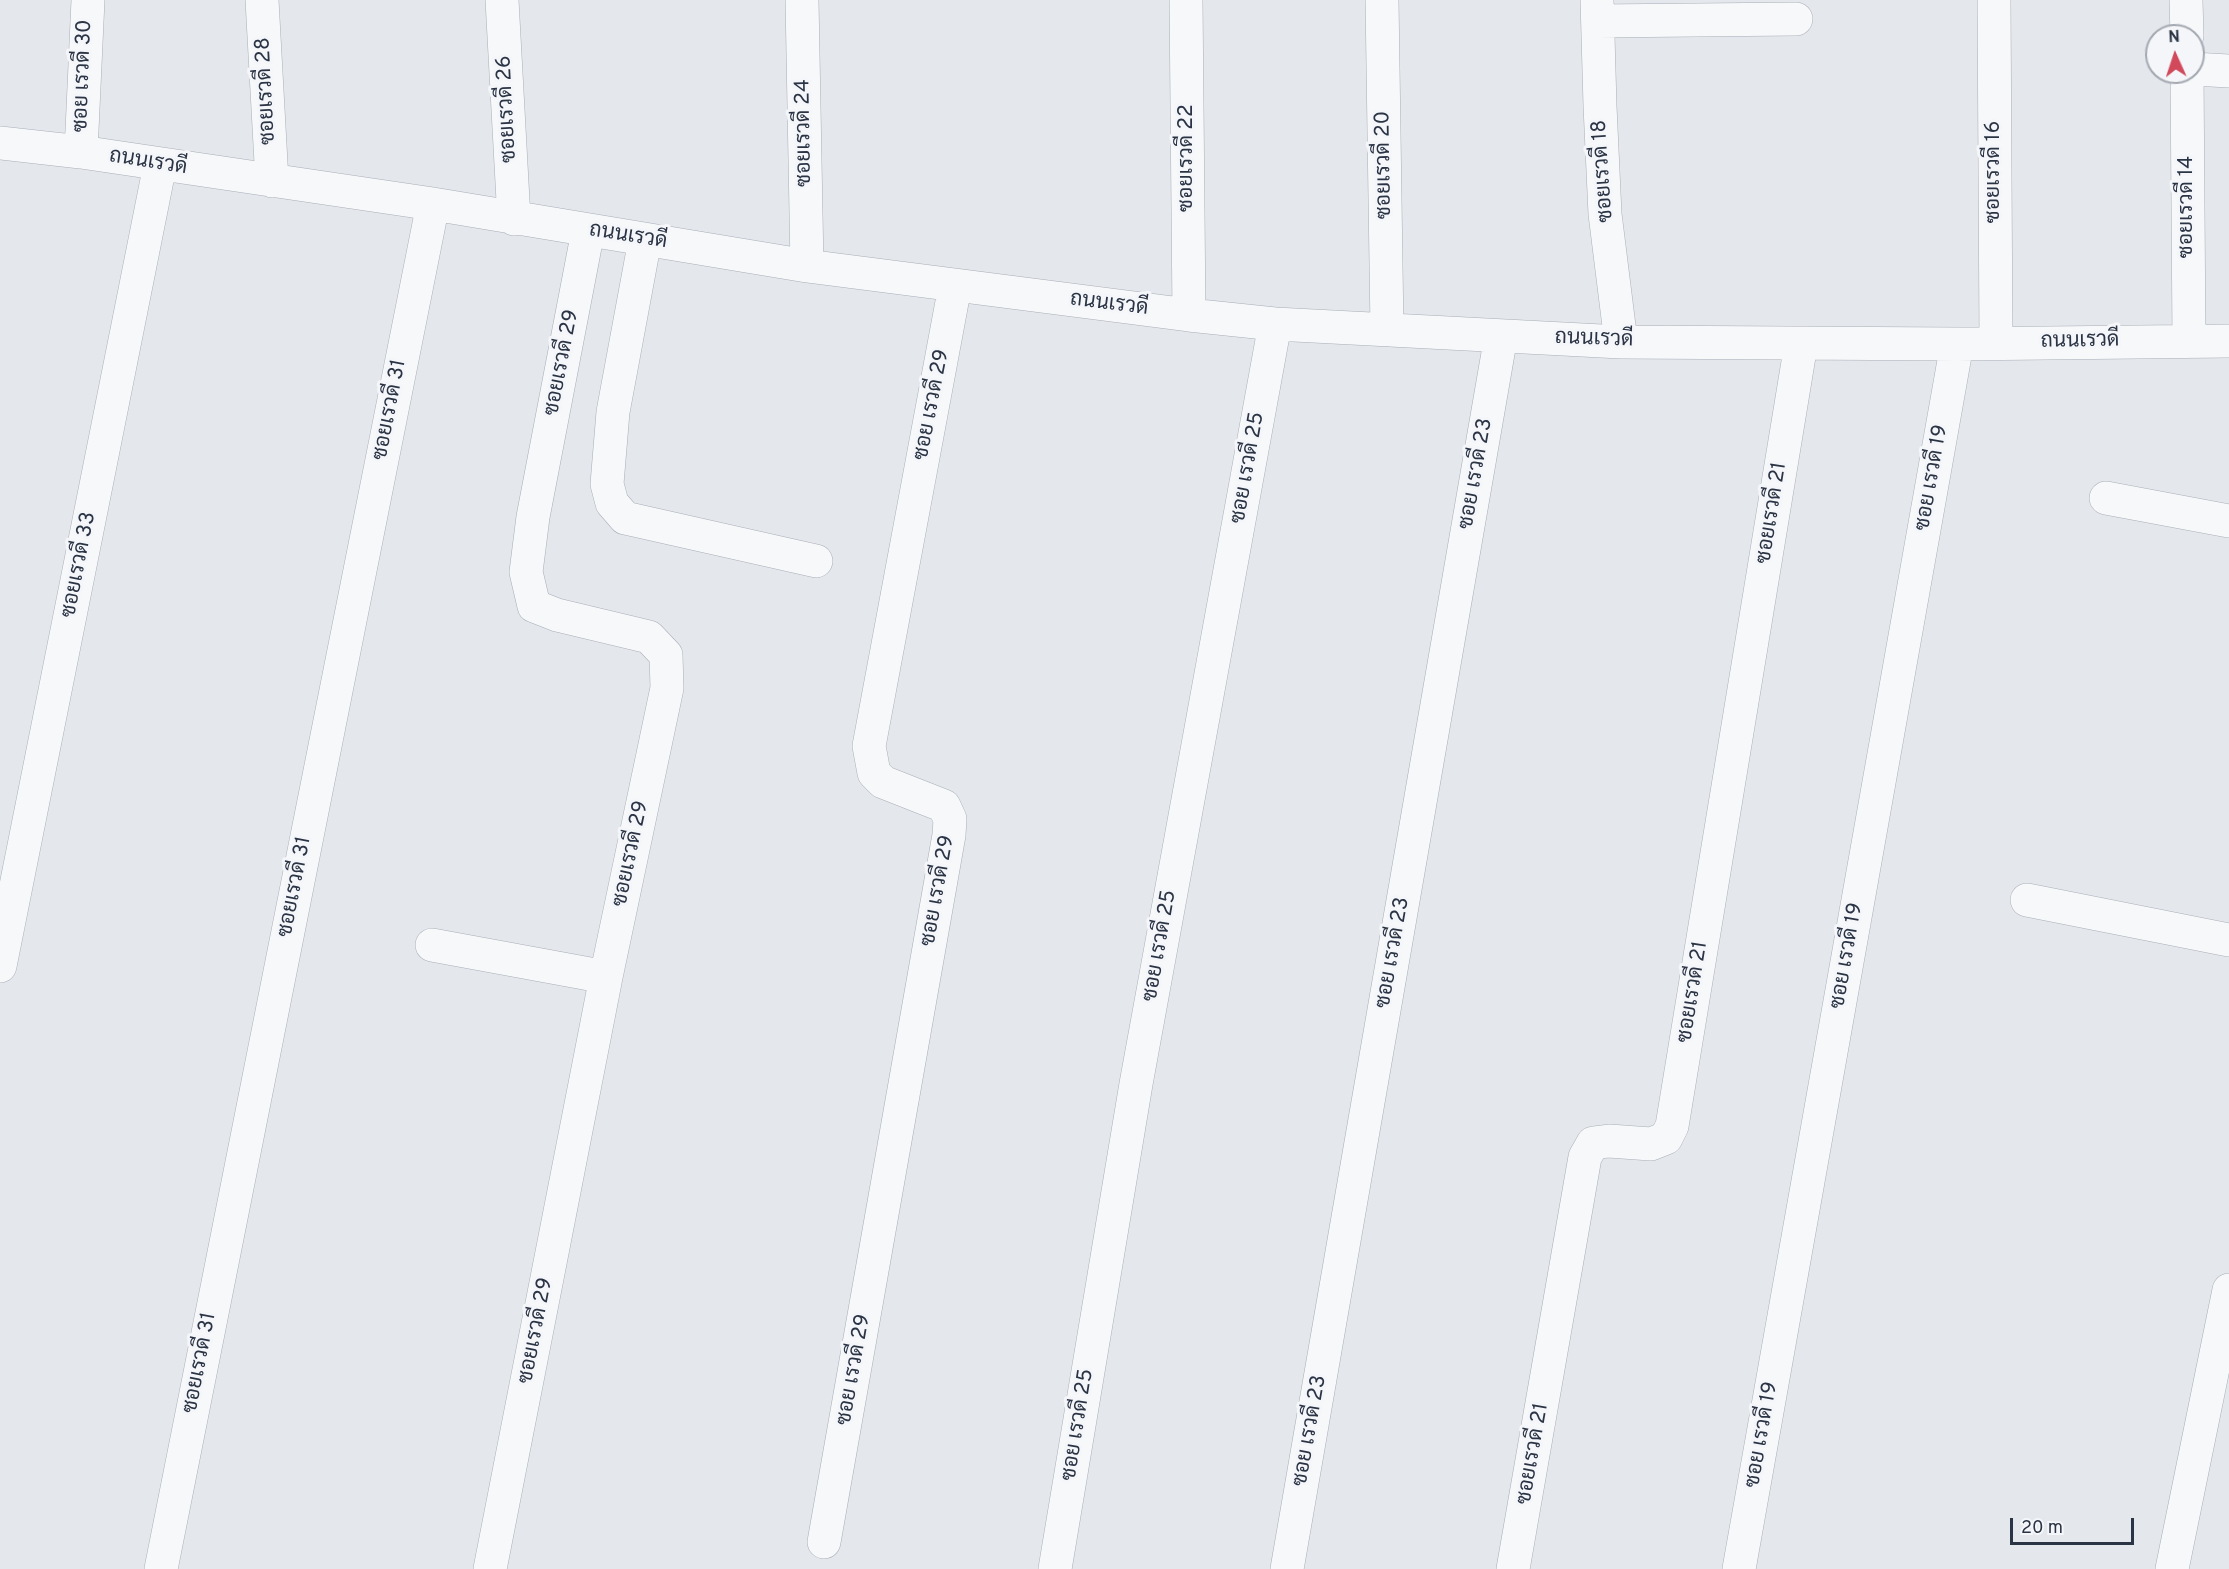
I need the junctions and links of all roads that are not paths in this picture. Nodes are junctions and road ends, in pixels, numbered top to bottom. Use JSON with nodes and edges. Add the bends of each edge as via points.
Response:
{"nodes":[{"id":1,"x":88,"y":0,"type":"edge"},
{"id":2,"x":262,"y":0,"type":"edge"},
{"id":3,"x":502,"y":0,"type":"edge"},
{"id":4,"x":802,"y":0,"type":"edge"},
{"id":5,"x":1186,"y":0,"type":"edge"},
{"id":6,"x":1382,"y":0,"type":"edge"},
{"id":7,"x":1994,"y":0,"type":"edge"},
{"id":8,"x":2186,"y":0,"type":"edge"},
{"id":9,"x":1598,"y":10,"type":"edge"},
{"id":10,"x":1796,"y":19,"type":"dead end"},
{"id":11,"x":2187,"y":24,"type":"edge"},
{"id":12,"x":2205,"y":70,"type":"edge"},
{"id":13,"x":2229,"y":71,"type":"edge"},
{"id":14,"x":2187,"y":84,"type":"edge"},
{"id":15,"x":0,"y":143,"type":"edge"},
{"id":16,"x":81,"y":152,"type":"junction"},
{"id":17,"x":160,"y":165,"type":"junction"},
{"id":18,"x":272,"y":181,"type":"junction"},
{"id":19,"x":433,"y":204,"type":"junction"},
{"id":20,"x":514,"y":219,"type":"junction"},
{"id":21,"x":588,"y":231,"type":"junction"},
{"id":22,"x":645,"y":240,"type":"junction"},
{"id":23,"x":807,"y":266,"type":"junction"},
{"id":24,"x":955,"y":286,"type":"junction"},
{"id":25,"x":1189,"y":315,"type":"junction"},
{"id":26,"x":1275,"y":324,"type":"junction"},
{"id":27,"x":1387,"y":330,"type":"junction"},
{"id":28,"x":1501,"y":336,"type":"junction"},
{"id":29,"x":2189,"y":341,"type":"junction"},
{"id":30,"x":2229,"y":341,"type":"edge"},
{"id":31,"x":1621,"y":342,"type":"junction"},
{"id":32,"x":1996,"y":343,"type":"junction"},
{"id":33,"x":1801,"y":344,"type":"junction"},
{"id":34,"x":1956,"y":344,"type":"junction"},
{"id":35,"x":2106,"y":498,"type":"dead end"},
{"id":36,"x":2229,"y":521,"type":"edge"},
{"id":37,"x":816,"y":561,"type":"dead end"},
{"id":38,"x":2027,"y":900,"type":"dead end"},
{"id":39,"x":2229,"y":940,"type":"edge"},
{"id":40,"x":432,"y":945,"type":"dead end"},
{"id":41,"x":0,"y":966,"type":"edge"},
{"id":42,"x":606,"y":977,"type":"junction"},
{"id":43,"x":2229,"y":1290,"type":"edge"},
{"id":44,"x":2224,"y":1340,"type":"edge"},
{"id":45,"x":824,"y":1542,"type":"dead end"},
{"id":46,"x":161,"y":1569,"type":"edge"},
{"id":47,"x":490,"y":1569,"type":"edge"},
{"id":48,"x":1055,"y":1569,"type":"edge"},
{"id":49,"x":1287,"y":1569,"type":"edge"},
{"id":50,"x":1513,"y":1569,"type":"edge"},
{"id":51,"x":1740,"y":1569,"type":"edge"},
{"id":52,"x":2172,"y":1569,"type":"edge"}],
"edges":[{"from":1,"to":16,"type":"street","name":"ซอย เรวดี 30"},
{"from":2,"to":18,"type":"street","name":"ซอยเรวดี 28"},
{"from":3,"to":20,"type":"street","name":"ซอยเรวดี 26"},
{"from":4,"to":23,"type":"street","name":"ซอยเรวดี 24"},
{"from":5,"to":25,"type":"street","name":"ซอยเรวดี 22"},
{"from":6,"to":27,"type":"street","name":"ซอยเรวดี 20"},
{"from":7,"to":32,"type":"street","name":"ซอยเรวดี 16"},
{"from":8,"to":11,"type":"street"},
{"from":9,"to":10,"type":"street"},
{"from":9,"to":31,"type":"street","name":"ซอยเรวดี 18","via":[[1605,214]]},
{"from":12,"to":13,"type":"street"},
{"from":14,"to":29,"type":"street","name":"ซอยเรวดี 14"},
{"from":15,"to":16,"type":"street","name":"ถนนเรวดี"},
{"from":16,"to":17,"type":"street","name":"ถนนเรวดี"},
{"from":17,"to":18,"type":"street","name":"ถนนเรวดี"},
{"from":17,"to":41,"type":"street","name":"ซอยเรวดี 33"},
{"from":18,"to":19,"type":"street","name":"ถนนเรวดี"},
{"from":19,"to":20,"type":"street","name":"ถนนเรวดี"},
{"from":19,"to":46,"type":"street","name":"ซอยเรวดี 31"},
{"from":20,"to":21,"type":"street","name":"ถนนเรวดี"},
{"from":21,"to":22,"type":"street","name":"ถนนเรวดี"},
{"from":21,"to":42,"type":"street","name":"ซอยเรวดี 29","via":[[526,572],[534,606],[649,637],[666,655],[667,688]]},
{"from":22,"to":23,"type":"street","name":"ถนนเรวดี"},
{"from":22,"to":37,"type":"street","via":[[613,412],[607,484],[612,503],[625,518]]},
{"from":23,"to":24,"type":"street","name":"ถนนเรวดี"},
{"from":24,"to":25,"type":"street","name":"ถนนเรวดี"},
{"from":24,"to":45,"type":"street","name":"ซอย เรวดี 29","via":[[869,746],[874,772],[884,782],[944,806],[950,819],[949,835]]},
{"from":25,"to":26,"type":"street","name":"ถนนเรวดี"},
{"from":26,"to":27,"type":"street","name":"ถนนเรวดี"},
{"from":26,"to":48,"type":"street","name":"ซอย เรวดี 25","via":[[1136,1084]]},
{"from":27,"to":28,"type":"street","name":"ถนนเรวดี"},
{"from":28,"to":31,"type":"street","name":"ถนนเรวดี"},
{"from":28,"to":49,"type":"street","name":"ซอย เรวดี 23"},
{"from":29,"to":30,"type":"street","name":"ถนนเรวดี"},
{"from":29,"to":32,"type":"street","name":"ถนนเรวดี"},
{"from":31,"to":33,"type":"street","name":"ถนนเรวดี"},
{"from":32,"to":34,"type":"street","name":"ถนนเรวดี"},
{"from":33,"to":34,"type":"street","name":"ถนนเรวดี"},
{"from":33,"to":50,"type":"street","name":"ซอยเรวดี 21","via":[[1672,1126],[1666,1138],[1651,1144],[1593,1143],[1585,1158]]},
{"from":34,"to":51,"type":"street","name":"ซอย เรวดี 19"},
{"from":35,"to":36,"type":"street"},
{"from":38,"to":39,"type":"street"},
{"from":40,"to":42,"type":"street"},
{"from":42,"to":47,"type":"street","name":"ซอยเรวดี 29"},
{"from":43,"to":44,"type":"street"},
{"from":44,"to":52,"type":"street"}]}
